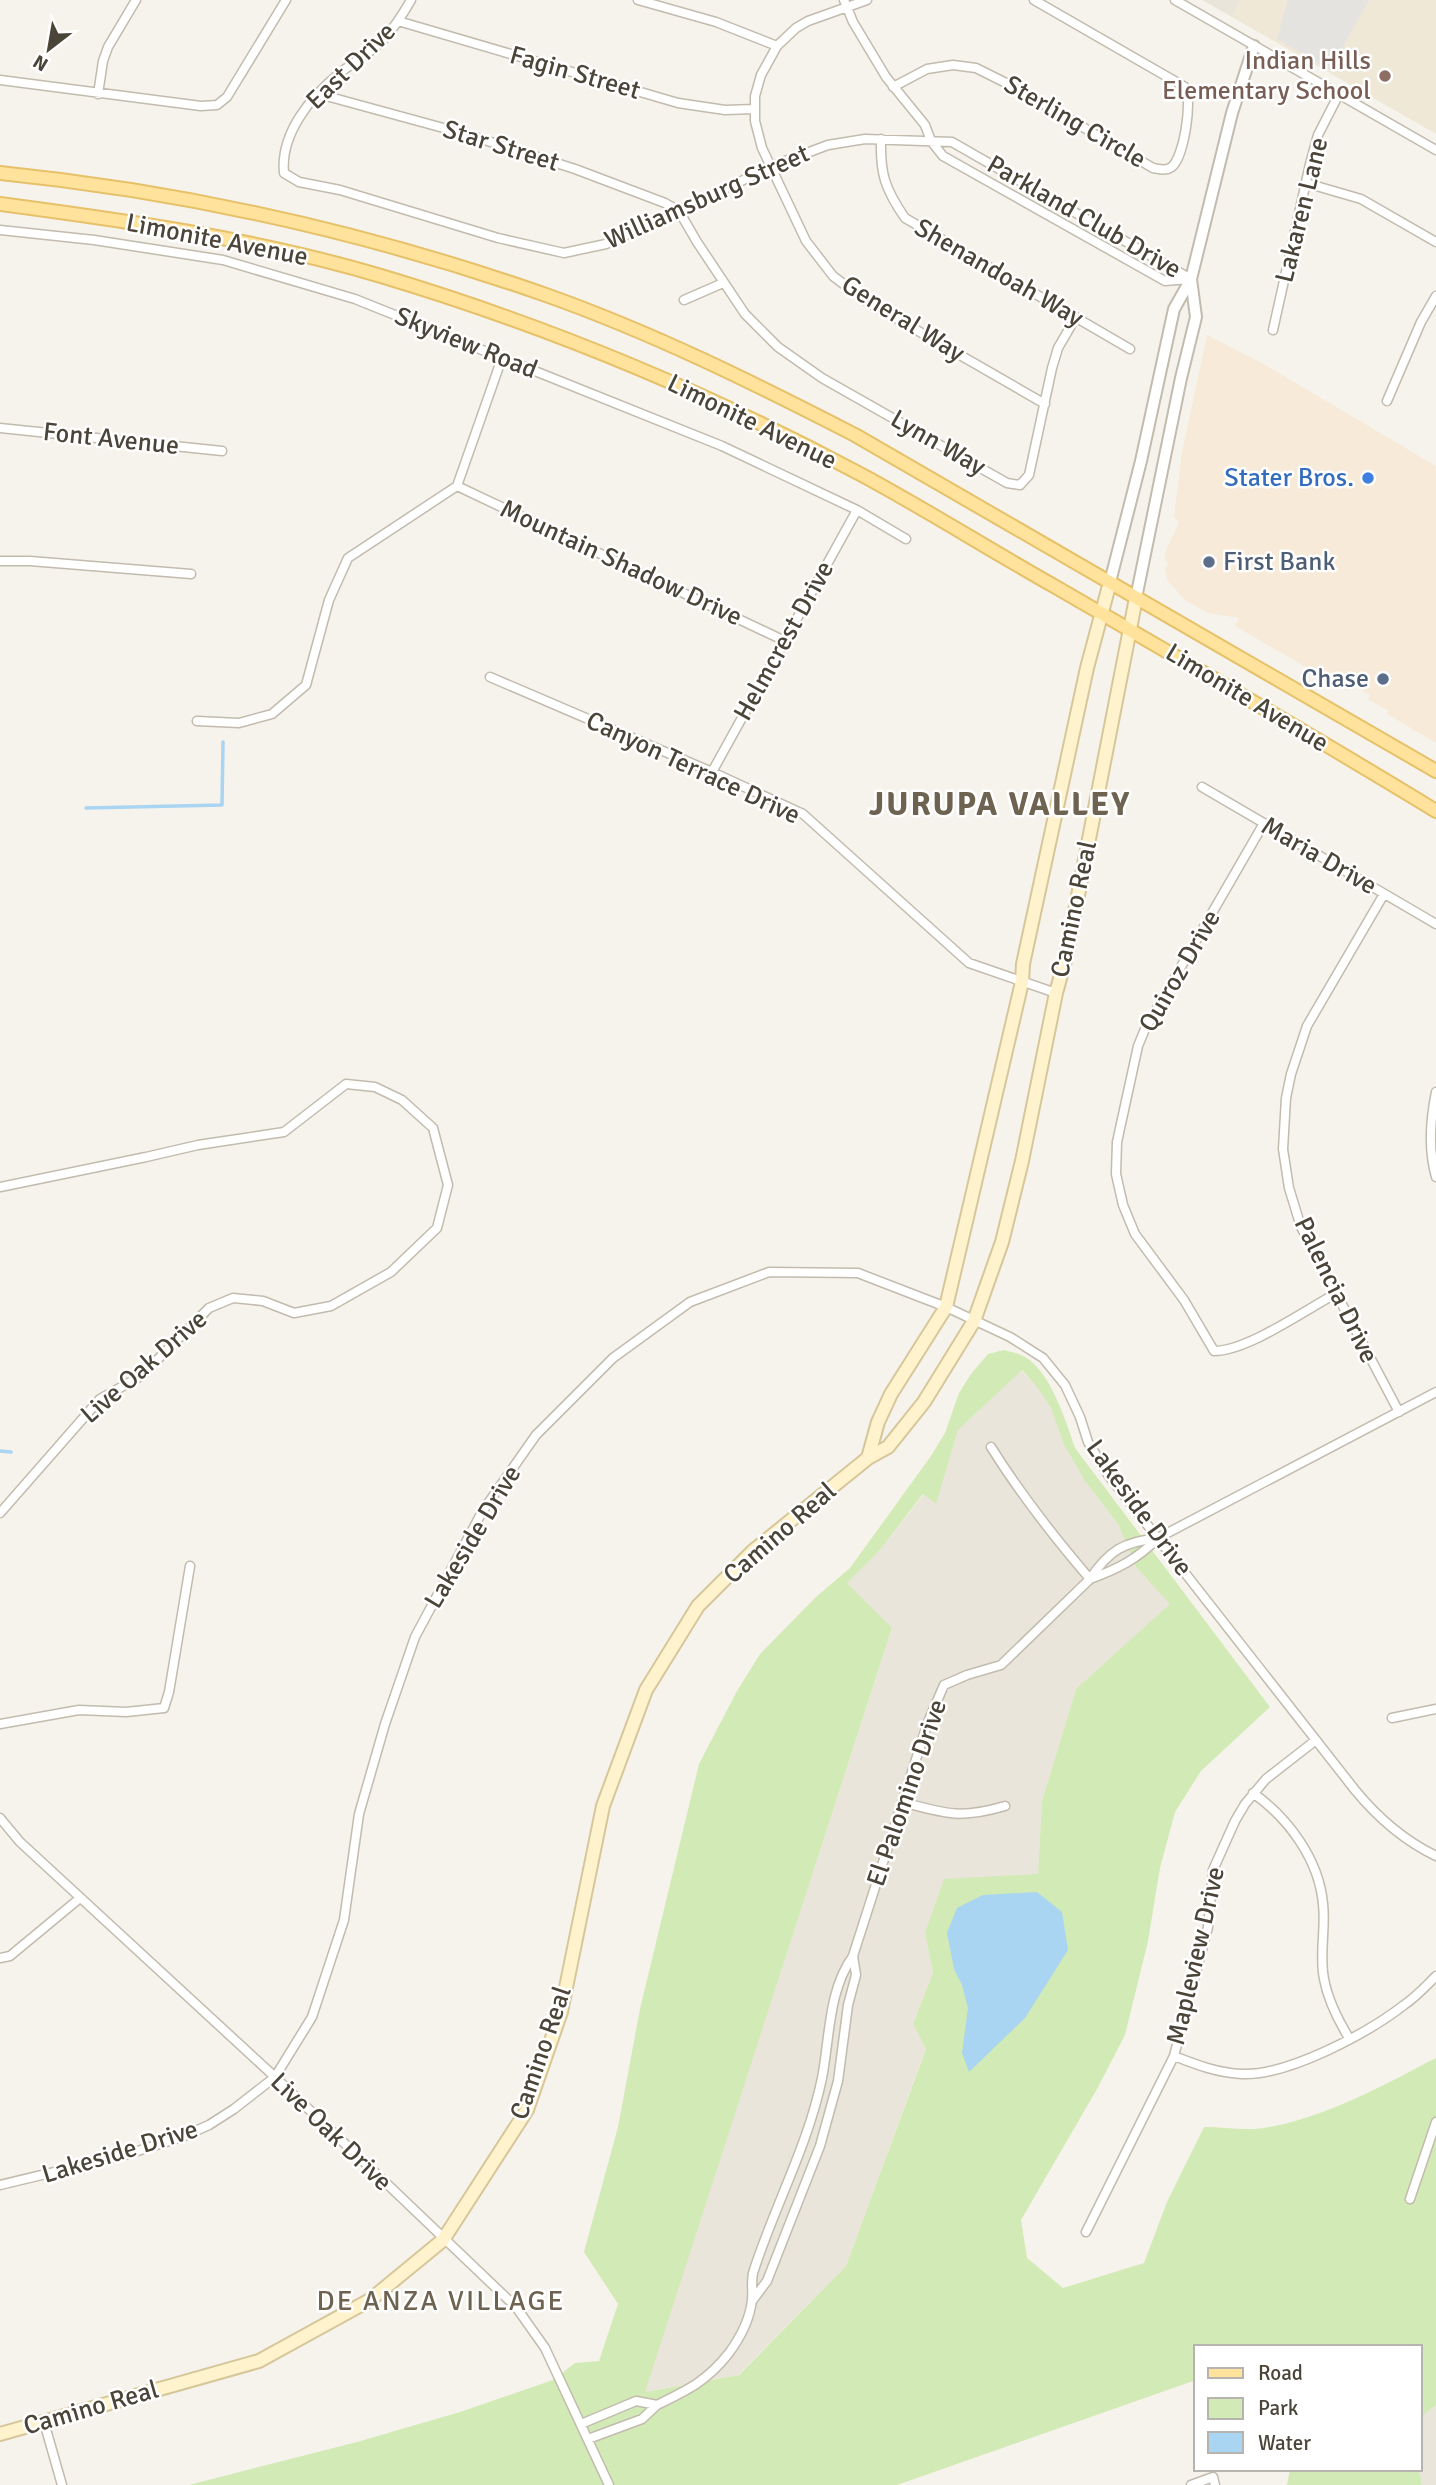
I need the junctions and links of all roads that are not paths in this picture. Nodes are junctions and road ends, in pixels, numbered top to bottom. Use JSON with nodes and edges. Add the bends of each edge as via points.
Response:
{"nodes":[{"id":1,"x":136,"y":0,"type":"edge"},
{"id":2,"x":286,"y":0,"type":"edge"},
{"id":3,"x":411,"y":0,"type":"edge"},
{"id":4,"x":638,"y":0,"type":"edge"},
{"id":5,"x":867,"y":0,"type":"edge"},
{"id":6,"x":1034,"y":0,"type":"edge"},
{"id":7,"x":1175,"y":0,"type":"edge"},
{"id":8,"x":845,"y":3,"type":"edge"},
{"id":9,"x":398,"y":21,"type":"junction"},
{"id":10,"x":777,"y":46,"type":"junction"},
{"id":11,"x":1254,"y":46,"type":"junction"},
{"id":12,"x":0,"y":80,"type":"edge"},
{"id":13,"x":893,"y":87,"type":"junction"},
{"id":14,"x":98,"y":94,"type":"junction"},
{"id":15,"x":319,"y":94,"type":"junction"},
{"id":16,"x":1339,"y":94,"type":"junction"},
{"id":17,"x":755,"y":108,"type":"junction"},
{"id":18,"x":881,"y":139,"type":"junction"},
{"id":19,"x":931,"y":141,"type":"junction"},
{"id":20,"x":1436,"y":150,"type":"edge"},
{"id":21,"x":772,"y":167,"type":"junction"},
{"id":22,"x":0,"y":173,"type":"edge"},
{"id":23,"x":284,"y":173,"type":"joint"},
{"id":24,"x":1306,"y":183,"type":"junction"},
{"id":25,"x":0,"y":204,"type":"edge"},
{"id":26,"x":679,"y":211,"type":"junction"},
{"id":27,"x":0,"y":230,"type":"edge"},
{"id":28,"x":1436,"y":242,"type":"edge"},
{"id":29,"x":1191,"y":279,"type":"junction"},
{"id":30,"x":723,"y":282,"type":"junction"},
{"id":31,"x":1436,"y":296,"type":"edge"},
{"id":32,"x":684,"y":300,"type":"dead end"},
{"id":33,"x":1076,"y":317,"type":"junction"},
{"id":34,"x":1273,"y":330,"type":"dead end"},
{"id":35,"x":1130,"y":349,"type":"dead end"},
{"id":36,"x":502,"y":358,"type":"junction"},
{"id":37,"x":1387,"y":401,"type":"dead end"},
{"id":38,"x":1045,"y":404,"type":"junction"},
{"id":39,"x":0,"y":428,"type":"edge"},
{"id":40,"x":222,"y":450,"type":"dead end"},
{"id":41,"x":457,"y":486,"type":"junction"},
{"id":42,"x":857,"y":510,"type":"junction"},
{"id":43,"x":906,"y":539,"type":"dead end"},
{"id":44,"x":0,"y":561,"type":"edge"},
{"id":45,"x":191,"y":574,"type":"dead end"},
{"id":46,"x":1110,"y":582,"type":"junction"},
{"id":47,"x":1136,"y":598,"type":"junction"},
{"id":48,"x":1102,"y":614,"type":"junction"},
{"id":49,"x":1129,"y":629,"type":"junction"},
{"id":50,"x":785,"y":641,"type":"junction"},
{"id":51,"x":489,"y":677,"type":"dead end"},
{"id":52,"x":197,"y":721,"type":"dead end"},
{"id":53,"x":1436,"y":771,"type":"edge"},
{"id":54,"x":712,"y":772,"type":"junction"},
{"id":55,"x":1202,"y":787,"type":"dead end"},
{"id":56,"x":1436,"y":811,"type":"edge"},
{"id":57,"x":1264,"y":824,"type":"junction"},
{"id":58,"x":1384,"y":894,"type":"junction"},
{"id":59,"x":1436,"y":924,"type":"edge"},
{"id":60,"x":1023,"y":982,"type":"junction"},
{"id":61,"x":1056,"y":993,"type":"junction"},
{"id":62,"x":1436,"y":1092,"type":"edge"},
{"id":63,"x":1436,"y":1177,"type":"edge"},
{"id":64,"x":0,"y":1186,"type":"edge"},
{"id":65,"x":1335,"y":1294,"type":"junction"},
{"id":66,"x":946,"y":1307,"type":"junction"},
{"id":67,"x":974,"y":1321,"type":"junction"},
{"id":68,"x":1436,"y":1392,"type":"edge"},
{"id":69,"x":1399,"y":1412,"type":"junction"},
{"id":70,"x":991,"y":1447,"type":"dead end"},
{"id":71,"x":867,"y":1458,"type":"junction"},
{"id":72,"x":0,"y":1513,"type":"edge"},
{"id":73,"x":1158,"y":1538,"type":"junction"},
{"id":74,"x":1111,"y":1555,"type":"junction"},
{"id":75,"x":191,"y":1566,"type":"dead end"},
{"id":76,"x":1120,"y":1567,"type":"junction"},
{"id":77,"x":1090,"y":1579,"type":"junction"},
{"id":78,"x":1436,"y":1709,"type":"edge"},
{"id":79,"x":1392,"y":1718,"type":"dead end"},
{"id":80,"x":0,"y":1724,"type":"edge"},
{"id":81,"x":1316,"y":1740,"type":"junction"},
{"id":82,"x":1253,"y":1793,"type":"junction"},
{"id":83,"x":902,"y":1802,"type":"junction"},
{"id":84,"x":1005,"y":1806,"type":"dead end"},
{"id":85,"x":0,"y":1818,"type":"edge"},
{"id":86,"x":1436,"y":1856,"type":"edge"},
{"id":87,"x":80,"y":1898,"type":"junction"},
{"id":88,"x":853,"y":1956,"type":"junction"},
{"id":89,"x":0,"y":1958,"type":"edge"},
{"id":90,"x":1436,"y":1976,"type":"edge"},
{"id":91,"x":1349,"y":2038,"type":"junction"},
{"id":92,"x":1174,"y":2056,"type":"junction"},
{"id":93,"x":275,"y":2077,"type":"junction"},
{"id":94,"x":1436,"y":2122,"type":"edge"},
{"id":95,"x":0,"y":2186,"type":"edge"},
{"id":96,"x":1410,"y":2199,"type":"dead end"},
{"id":97,"x":1086,"y":2232,"type":"dead end"},
{"id":98,"x":443,"y":2240,"type":"junction"},
{"id":99,"x":752,"y":2302,"type":"junction"},
{"id":100,"x":626,"y":2405,"type":"junction"},
{"id":101,"x":657,"y":2405,"type":"junction"},
{"id":102,"x":633,"y":2422,"type":"junction"},
{"id":103,"x":44,"y":2423,"type":"junction"},
{"id":104,"x":580,"y":2424,"type":"junction"},
{"id":105,"x":0,"y":2434,"type":"edge"},
{"id":106,"x":588,"y":2440,"type":"junction"},
{"id":107,"x":1214,"y":2481,"type":"edge"},
{"id":108,"x":62,"y":2485,"type":"edge"},
{"id":109,"x":609,"y":2485,"type":"edge"},
{"id":110,"x":1191,"y":2485,"type":"edge"}],
"edges":[{"from":1,"to":14,"type":"street","via":[[108,47]]},
{"from":2,"to":14,"type":"street","via":[[232,89],[217,104]]},
{"from":3,"to":9,"type":"street","name":"East Drive"},
{"from":4,"to":10,"type":"street","via":[[716,22]]},
{"from":5,"to":8,"type":"street"},
{"from":6,"to":13,"type":"street","name":"Sterling Circle","via":[[1185,87],[1190,100],[1180,152],[1172,167],[1153,167],[975,68],[928,69]]},
{"from":7,"to":11,"type":"street"},
{"from":8,"to":10,"type":"street","via":[[796,28]]},
{"from":8,"to":13,"type":"street"},
{"from":9,"to":15,"type":"street","name":"East Drive","via":[[369,53]]},
{"from":9,"to":17,"type":"street","name":"Fagin Street","via":[[678,103],[726,110]]},
{"from":10,"to":17,"type":"street","via":[[757,84]]},
{"from":11,"to":16,"type":"street"},
{"from":11,"to":29,"type":"street","name":"Camino Real","via":[[1232,113]]},
{"from":12,"to":14,"type":"street"},
{"from":13,"to":19,"type":"street","via":[[925,125]]},
{"from":15,"to":23,"type":"street","name":"East Drive","via":[[301,114],[289,140],[282,159]]},
{"from":15,"to":26,"type":"street","name":"Star Street","via":[[562,164]]},
{"from":16,"to":20,"type":"street"},
{"from":16,"to":24,"type":"street","name":"Lakaren Lane","via":[[1318,135]]},
{"from":17,"to":21,"type":"street","name":"General Way","via":[[758,134]]},
{"from":18,"to":19,"type":"street","name":"Williamsburg Street"},
{"from":18,"to":21,"type":"street","name":"Williamsburg Street","via":[[828,145]]},
{"from":18,"to":33,"type":"street","name":"Shenandoah Way","via":[[881,173],[905,218]]},
{"from":19,"to":29,"type":"street","name":"Parkland Club Drive","via":[[952,142]]},
{"from":19,"to":29,"type":"street","name":"Parkland Club Drive","via":[[943,156],[1165,281]]},
{"from":21,"to":26,"type":"street","name":"Williamsburg Street"},
{"from":21,"to":38,"type":"street","name":"General Way","via":[[806,241],[833,276],[866,301]]},
{"from":22,"to":46,"type":"main road","name":"Limonite Avenue","via":[[150,192],[283,218],[547,296],[769,391]]},
{"from":23,"to":26,"type":"street","name":"Williamsburg Street","via":[[299,182],[564,253],[606,244]]},
{"from":24,"to":28,"type":"street","via":[[1361,199]]},
{"from":24,"to":34,"type":"street","name":"Lakaren Lane"},
{"from":25,"to":48,"type":"main road","name":"Limonite Avenue","via":[[251,244],[377,275],[526,324],[621,360],[864,476]]},
{"from":26,"to":30,"type":"street","name":"Lynn Way"},
{"from":27,"to":36,"type":"street","name":"Skyview Road","via":[[223,260],[355,299]]},
{"from":29,"to":46,"type":"street","name":"Camino Real","via":[[1174,309]]},
{"from":29,"to":47,"type":"street","name":"Camino Real","via":[[1196,317]]},
{"from":30,"to":32,"type":"street"},
{"from":30,"to":38,"type":"street","name":"Lynn Way","via":[[758,328],[798,363],[1007,483],[1020,485],[1029,475]]},
{"from":31,"to":37,"type":"street"},
{"from":33,"to":35,"type":"street","name":"Shenandoah Way"},
{"from":33,"to":38,"type":"street","name":"Lynn Way","via":[[1058,348]]},
{"from":36,"to":41,"type":"street"},
{"from":36,"to":42,"type":"street","name":"Skyview Road","via":[[722,446]]},
{"from":39,"to":40,"type":"street","name":"Font Avenue"},
{"from":41,"to":50,"type":"street","name":"Mountain Shadow Drive"},
{"from":41,"to":52,"type":"street","via":[[348,558],[329,600],[306,685],[272,714],[239,723]]},
{"from":42,"to":43,"type":"street","name":"Skyview Road"},
{"from":42,"to":50,"type":"street","name":"Helmcrest Drive"},
{"from":44,"to":45,"type":"street"},
{"from":46,"to":47,"type":"main road","name":"Limonite Avenue"},
{"from":46,"to":48,"type":"main road","name":"Camino Real"},
{"from":47,"to":49,"type":"main road","name":"Camino Real"},
{"from":47,"to":53,"type":"main road","name":"Limonite Avenue"},
{"from":48,"to":49,"type":"main road","name":"Limonite Avenue"},
{"from":48,"to":60,"type":"main road","name":"Camino Real","via":[[1023,964]]},
{"from":49,"to":56,"type":"main road","name":"Limonite Avenue"},
{"from":49,"to":61,"type":"main road","name":"Camino Real"},
{"from":50,"to":54,"type":"street","name":"Helmcrest Drive"},
{"from":51,"to":54,"type":"street","name":"Canyon Terrace Drive"},
{"from":54,"to":60,"type":"street","name":"Canyon Terrace Drive","via":[[803,814],[969,963]]},
{"from":55,"to":57,"type":"street","name":"Maria Drive"},
{"from":57,"to":58,"type":"street","name":"Maria Drive"},
{"from":57,"to":65,"type":"street","name":"Quiroz Drive","via":[[1145,1029],[1117,1142],[1116,1174],[1135,1234],[1184,1300],[1214,1351],[1245,1344]]},
{"from":58,"to":59,"type":"street","name":"Maria Drive"},
{"from":58,"to":65,"type":"street","name":"Palencia Drive","via":[[1307,1026],[1286,1098],[1283,1149],[1289,1188],[1301,1227]]},
{"from":60,"to":61,"type":"street","name":"Canyon Terrace Drive"},
{"from":60,"to":66,"type":"main road","name":"Camino Real"},
{"from":61,"to":67,"type":"main road","name":"Camino Real","via":[[1002,1242]]},
{"from":62,"to":63,"type":"street","via":[[1430,1136]]},
{"from":64,"to":72,"type":"street","name":"Live Oak Drive","via":[[284,1132],[346,1084],[375,1087],[402,1100],[433,1128],[448,1185],[437,1228],[391,1272],[331,1306],[294,1313],[263,1301],[233,1298],[209,1308],[141,1376],[100,1399]]},
{"from":65,"to":69,"type":"street","name":"Palencia Drive"},
{"from":66,"to":67,"type":"street","name":"Lakeside Drive"},
{"from":66,"to":71,"type":"main road","name":"Camino Real","via":[[891,1394]]},
{"from":66,"to":93,"type":"street","name":"Lakeside Drive","via":[[858,1273],[769,1272],[690,1302],[613,1358],[536,1435],[482,1512],[415,1637],[359,1814],[344,1920],[312,2017]]},
{"from":67,"to":71,"type":"main road","name":"Camino Real","via":[[925,1402],[888,1447]]},
{"from":67,"to":73,"type":"street","name":"Lakeside Drive","via":[[1010,1337],[1043,1359],[1058,1376],[1096,1457]]},
{"from":68,"to":69,"type":"street","name":"El Palomino Drive"},
{"from":69,"to":73,"type":"street","name":"El Palomino Drive"},
{"from":70,"to":77,"type":"street","via":[[1023,1497]]},
{"from":71,"to":98,"type":"main road","name":"Camino Real","via":[[753,1551],[698,1606],[646,1690],[603,1807],[561,2012],[527,2110]]},
{"from":73,"to":74,"type":"street","name":"El Palomino Drive","via":[[1132,1541]]},
{"from":73,"to":76,"type":"street","name":"El Palomino Drive"},
{"from":73,"to":81,"type":"street","name":"Lakeside Drive"},
{"from":74,"to":76,"type":"street"},
{"from":74,"to":77,"type":"street","name":"El Palomino Drive"},
{"from":75,"to":80,"type":"street","via":[[164,1708],[79,1710]]},
{"from":76,"to":77,"type":"street","name":"El Palomino Drive"},
{"from":77,"to":83,"type":"street","name":"El Palomino Drive","via":[[1001,1665],[944,1685]]},
{"from":78,"to":79,"type":"street"},
{"from":81,"to":82,"type":"street","name":"Mapleview Drive"},
{"from":81,"to":86,"type":"street","name":"Lakeside Drive","via":[[1374,1812],[1403,1837]]},
{"from":82,"to":91,"type":"street","via":[[1292,1829],[1313,1866],[1323,1903],[1323,1978]]},
{"from":82,"to":92,"type":"street","name":"Mapleview Drive","via":[[1213,1870],[1208,1927]]},
{"from":83,"to":84,"type":"street","via":[[947,1814],[978,1814]]},
{"from":83,"to":88,"type":"street","name":"El Palomino Drive"},
{"from":85,"to":87,"type":"street","name":"Live Oak Drive"},
{"from":87,"to":89,"type":"street","via":[[10,1955]]},
{"from":87,"to":93,"type":"street","name":"Live Oak Drive"},
{"from":88,"to":99,"type":"street","name":"El Palomino Drive","via":[[842,1972],[833,2002],[805,2142],[752,2276]]},
{"from":88,"to":99,"type":"street","name":"El Palomino Drive","via":[[856,1975],[838,2081],[820,2146],[767,2281]]},
{"from":90,"to":91,"type":"street","via":[[1406,2004]]},
{"from":91,"to":92,"type":"street","via":[[1288,2068],[1252,2073],[1220,2071]]},
{"from":92,"to":97,"type":"street","name":"Mapleview Drive"},
{"from":93,"to":95,"type":"street","name":"Lakeside Drive","via":[[225,2115],[181,2137]]},
{"from":93,"to":98,"type":"street","name":"Live Oak Drive"},
{"from":94,"to":96,"type":"street"},
{"from":98,"to":103,"type":"main road","name":"Camino Real","via":[[370,2300],[259,2361]]},
{"from":98,"to":104,"type":"street","name":"Live Oak Drive","via":[[516,2307],[545,2348]]},
{"from":99,"to":101,"type":"street","name":"El Palomino Drive","via":[[730,2351],[708,2377]]},
{"from":100,"to":101,"type":"street","name":"El Palomino Drive","via":[[636,2401]]},
{"from":100,"to":102,"type":"street"},
{"from":100,"to":104,"type":"street","name":"El Palomino Drive"},
{"from":101,"to":102,"type":"street","name":"El Palomino Drive"},
{"from":102,"to":106,"type":"street","name":"El Palomino Drive"},
{"from":103,"to":105,"type":"main road","name":"Camino Real"},
{"from":103,"to":108,"type":"street"},
{"from":104,"to":106,"type":"street","name":"Live Oak Drive"},
{"from":106,"to":109,"type":"street","name":"Live Oak Drive"},
{"from":107,"to":110,"type":"street"}]}
